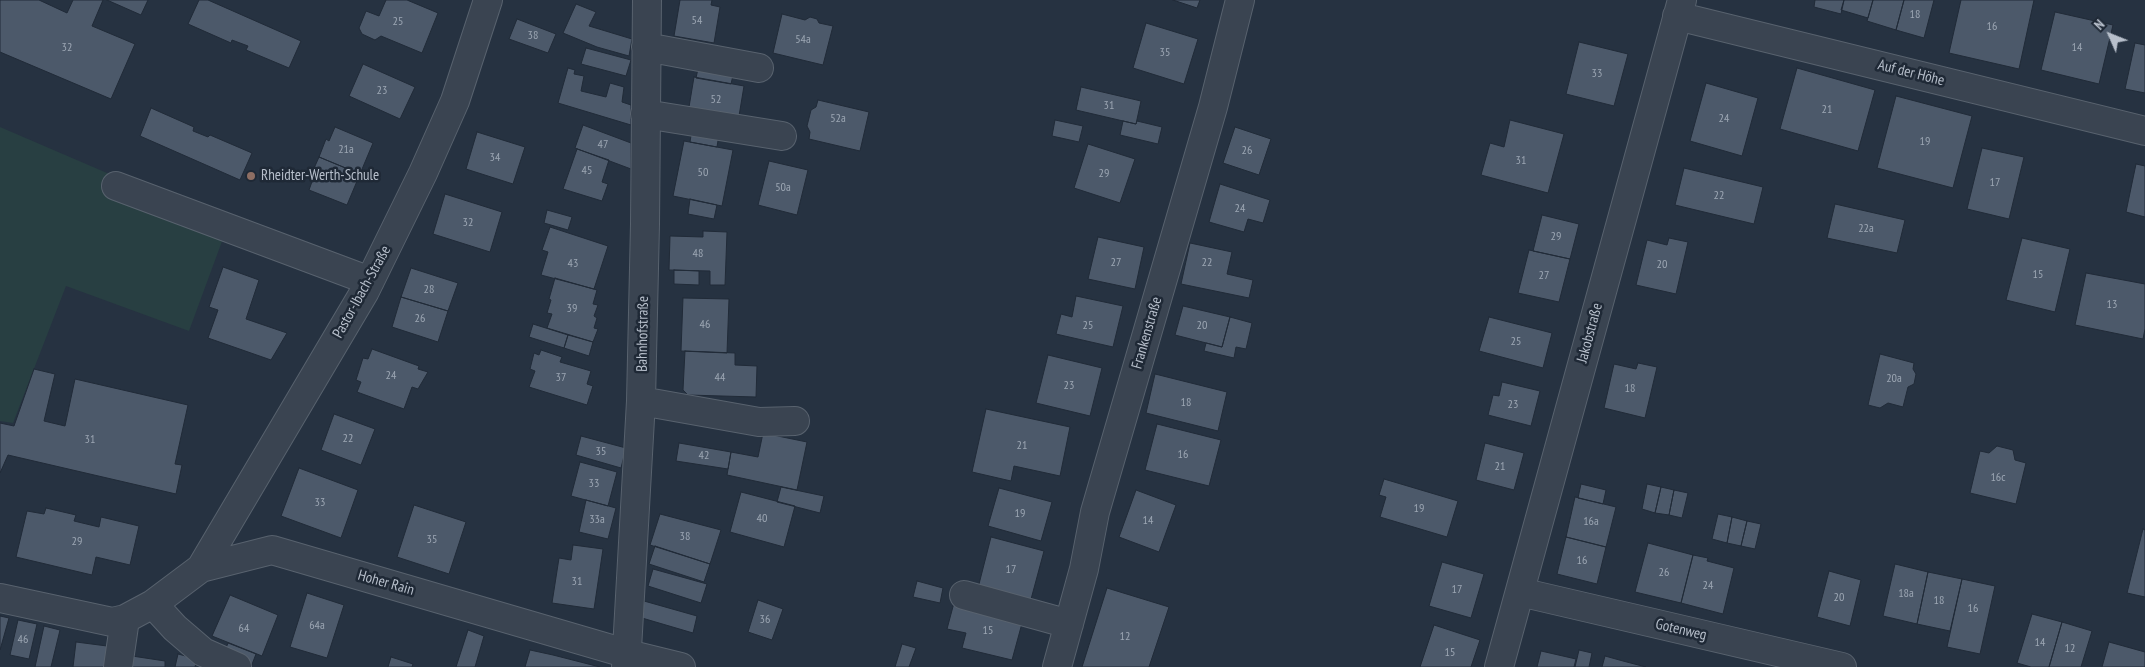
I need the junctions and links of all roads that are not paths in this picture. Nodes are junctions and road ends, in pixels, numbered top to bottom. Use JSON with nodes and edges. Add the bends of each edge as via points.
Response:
{"nodes":[{"id":1,"x":488,"y":0,"type":"edge"},
{"id":2,"x":647,"y":0,"type":"edge"},
{"id":3,"x":1240,"y":0,"type":"edge"},
{"id":4,"x":1679,"y":8,"type":"edge"},
{"id":5,"x":646,"y":47,"type":"junction"},
{"id":6,"x":759,"y":68,"type":"dead end"},
{"id":7,"x":645,"y":114,"type":"junction"},
{"id":8,"x":2145,"y":131,"type":"edge"},
{"id":9,"x":782,"y":136,"type":"dead end"},
{"id":10,"x":116,"y":186,"type":"dead end"},
{"id":11,"x":370,"y":281,"type":"junction"},
{"id":12,"x":641,"y":401,"type":"junction"},
{"id":13,"x":795,"y":420,"type":"dead end"},
{"id":14,"x":201,"y":568,"type":"junction"},
{"id":15,"x":1520,"y":592,"type":"junction"},
{"id":16,"x":964,"y":595,"type":"dead end"},
{"id":17,"x":0,"y":598,"type":"edge"},
{"id":18,"x":153,"y":604,"type":"junction"},
{"id":19,"x":125,"y":619,"type":"junction"},
{"id":20,"x":1069,"y":624,"type":"junction"},
{"id":21,"x":627,"y":661,"type":"edge"},
{"id":22,"x":118,"y":667,"type":"edge"},
{"id":23,"x":237,"y":667,"type":"edge"},
{"id":24,"x":680,"y":667,"type":"edge"},
{"id":25,"x":1057,"y":667,"type":"edge"},
{"id":26,"x":1499,"y":667,"type":"edge"},
{"id":27,"x":1842,"y":667,"type":"edge"}],
"edges":[{"from":1,"to":11,"type":"street","name":"Pastor-Ibach-Straße","via":[[455,101]]},
{"from":2,"to":5,"type":"street","name":"Bahnhofstraße"},
{"from":3,"to":20,"type":"street","name":"Frankenstraße","via":[[1213,107],[1095,512]]},
{"from":4,"to":8,"type":"street","name":"Auf der Höhe"},
{"from":4,"to":15,"type":"street","name":"Jakobstraße"},
{"from":5,"to":6,"type":"street"},
{"from":5,"to":7,"type":"street","name":"Bahnhofstraße"},
{"from":7,"to":9,"type":"street"},
{"from":7,"to":12,"type":"street","name":"Bahnhofstraße","via":[[646,224]]},
{"from":10,"to":11,"type":"street"},
{"from":11,"to":14,"type":"street","name":"Pastor-Ibach-Straße"},
{"from":12,"to":13,"type":"street","via":[[759,422]]},
{"from":12,"to":21,"type":"street","name":"Bahnhofstraße"},
{"from":14,"to":18,"type":"street","name":"Hoher Rain"},
{"from":14,"to":21,"type":"street","name":"Hoher Rain","via":[[272,550]]},
{"from":15,"to":26,"type":"street","name":"Jakobstraße"},
{"from":15,"to":27,"type":"street","name":"Gotenweg"},
{"from":16,"to":20,"type":"street"},
{"from":17,"to":19,"type":"street","name":"Hoher Rain","via":[[112,622]]},
{"from":18,"to":19,"type":"street","name":"Hoher Rain"},
{"from":18,"to":23,"type":"street","via":[[203,652]]},
{"from":19,"to":22,"type":"street"},
{"from":20,"to":25,"type":"street","name":"Frankenstraße"},
{"from":21,"to":24,"type":"street","name":"Hoher Rain"}]}
